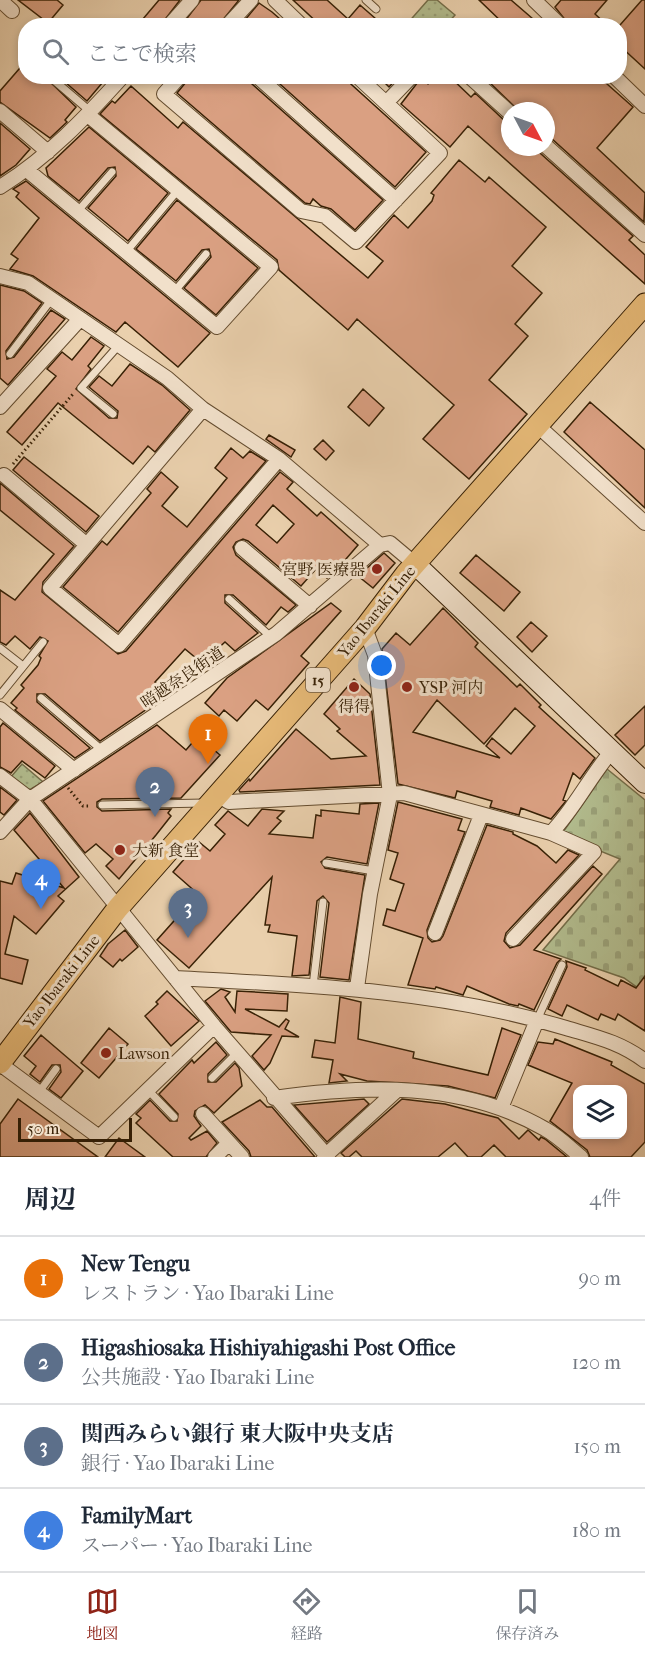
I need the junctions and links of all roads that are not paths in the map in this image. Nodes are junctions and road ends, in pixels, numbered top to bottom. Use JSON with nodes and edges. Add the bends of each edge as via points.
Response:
{"nodes":[{"id":1,"x":0,"y":0,"type":"edge"},
{"id":2,"x":192,"y":0,"type":"edge"},
{"id":3,"x":250,"y":0,"type":"edge"},
{"id":4,"x":274,"y":0,"type":"edge"},
{"id":5,"x":366,"y":0,"type":"edge"},
{"id":6,"x":541,"y":2,"type":"edge"},
{"id":7,"x":376,"y":9,"type":"dead end"},
{"id":8,"x":12,"y":11,"type":"dead end"},
{"id":9,"x":176,"y":18,"type":"edge"},
{"id":10,"x":234,"y":18,"type":"edge"},
{"id":11,"x":293,"y":18,"type":"edge"},
{"id":12,"x":554,"y":18,"type":"edge"},
{"id":13,"x":58,"y":84,"type":"edge"},
{"id":14,"x":116,"y":84,"type":"edge"},
{"id":15,"x":173,"y":84,"type":"edge"},
{"id":16,"x":266,"y":84,"type":"edge"},
{"id":17,"x":366,"y":84,"type":"edge"},
{"id":18,"x":404,"y":84,"type":"edge"},
{"id":19,"x":478,"y":84,"type":"edge"},
{"id":20,"x":623,"y":84,"type":"edge"},
{"id":21,"x":386,"y":103,"type":"junction"},
{"id":22,"x":501,"y":105,"type":"edge"},
{"id":23,"x":645,"y":105,"type":"edge"},
{"id":24,"x":0,"y":111,"type":"edge"},
{"id":25,"x":89,"y":113,"type":"junction"},
{"id":26,"x":48,"y":152,"type":"junction"},
{"id":27,"x":555,"y":154,"type":"edge"},
{"id":28,"x":27,"y":170,"type":"junction"},
{"id":29,"x":112,"y":172,"type":"dead end"},
{"id":30,"x":0,"y":187,"type":"edge"},
{"id":31,"x":178,"y":190,"type":"junction"},
{"id":32,"x":396,"y":200,"type":"junction"},
{"id":33,"x":77,"y":212,"type":"junction"},
{"id":34,"x":645,"y":235,"type":"edge"},
{"id":35,"x":126,"y":252,"type":"junction"},
{"id":36,"x":206,"y":254,"type":"dead end"},
{"id":37,"x":0,"y":276,"type":"edge"},
{"id":38,"x":174,"y":292,"type":"junction"},
{"id":39,"x":51,"y":300,"type":"junction"},
{"id":40,"x":645,"y":304,"type":"edge"},
{"id":41,"x":80,"y":319,"type":"junction"},
{"id":42,"x":119,"y":345,"type":"junction"},
{"id":43,"x":10,"y":354,"type":"dead end"},
{"id":44,"x":0,"y":407,"type":"edge"},
{"id":45,"x":203,"y":409,"type":"junction"},
{"id":46,"x":112,"y":414,"type":"dead end"},
{"id":47,"x":538,"y":426,"type":"junction"},
{"id":48,"x":279,"y":459,"type":"junction"},
{"id":49,"x":3,"y":475,"type":"road end"},
{"id":50,"x":645,"y":523,"type":"edge"},
{"id":51,"x":87,"y":545,"type":"junction"},
{"id":52,"x":380,"y":545,"type":"junction"},
{"id":53,"x":242,"y":548,"type":"dead end"},
{"id":54,"x":415,"y":564,"type":"junction"},
{"id":55,"x":229,"y":599,"type":"dead end"},
{"id":56,"x":310,"y":606,"type":"junction"},
{"id":57,"x":364,"y":628,"type":"junction"},
{"id":58,"x":270,"y":637,"type":"junction"},
{"id":59,"x":43,"y":642,"type":"dead end"},
{"id":60,"x":0,"y":648,"type":"edge"},
{"id":61,"x":23,"y":666,"type":"junction"},
{"id":62,"x":0,"y":695,"type":"edge"},
{"id":63,"x":41,"y":698,"type":"dead end"},
{"id":64,"x":0,"y":709,"type":"edge"},
{"id":65,"x":103,"y":751,"type":"junction"},
{"id":66,"x":611,"y":752,"type":"junction"},
{"id":67,"x":74,"y":770,"type":"junction"},
{"id":68,"x":0,"y":776,"type":"edge"},
{"id":69,"x":643,"y":778,"type":"edge"},
{"id":70,"x":390,"y":795,"type":"junction"},
{"id":71,"x":213,"y":799,"type":"junction"},
{"id":72,"x":30,"y":800,"type":"junction"},
{"id":73,"x":102,"y":805,"type":"road end"},
{"id":74,"x":481,"y":815,"type":"junction"},
{"id":75,"x":0,"y":832,"type":"edge"},
{"id":76,"x":551,"y":833,"type":"junction"},
{"id":77,"x":326,"y":863,"type":"dead end"},
{"id":78,"x":374,"y":871,"type":"junction"},
{"id":79,"x":323,"y":902,"type":"dead end"},
{"id":80,"x":118,"y":908,"type":"junction"},
{"id":81,"x":435,"y":933,"type":"dead end"},
{"id":82,"x":513,"y":939,"type":"dead end"},
{"id":83,"x":562,"y":965,"type":"dead end"},
{"id":84,"x":175,"y":978,"type":"junction"},
{"id":85,"x":313,"y":986,"type":"junction"},
{"id":86,"x":357,"y":988,"type":"junction"},
{"id":87,"x":537,"y":1020,"type":"junction"},
{"id":88,"x":214,"y":1026,"type":"junction"},
{"id":89,"x":237,"y":1053,"type":"junction"},
{"id":90,"x":645,"y":1060,"type":"edge"},
{"id":91,"x":0,"y":1064,"type":"edge"},
{"id":92,"x":56,"y":1069,"type":"dead end"},
{"id":93,"x":212,"y":1078,"type":"dead end"},
{"id":94,"x":148,"y":1090,"type":"junction"},
{"id":95,"x":397,"y":1090,"type":"junction"},
{"id":96,"x":39,"y":1092,"type":"junction"},
{"id":97,"x":274,"y":1098,"type":"junction"},
{"id":98,"x":501,"y":1108,"type":"junction"},
{"id":99,"x":203,"y":1114,"type":"dead end"},
{"id":100,"x":174,"y":1117,"type":"dead end"},
{"id":101,"x":229,"y":1143,"type":"junction"},
{"id":102,"x":326,"y":1156,"type":"edge"},
{"id":103,"x":215,"y":1157,"type":"edge"},
{"id":104,"x":242,"y":1157,"type":"edge"},
{"id":105,"x":581,"y":1157,"type":"edge"}],
"edges":[{"from":1,"to":8,"type":"street"},
{"from":2,"to":9,"type":"street"},
{"from":3,"to":10,"type":"street"},
{"from":4,"to":11,"type":"street"},
{"from":5,"to":7,"type":"lane"},
{"from":6,"to":12,"type":"street"},
{"from":13,"to":25,"type":"lane"},
{"from":14,"to":25,"type":"street"},
{"from":15,"to":32,"type":"street","via":[[164,94],[302,211],[325,216],[356,242]]},
{"from":16,"to":32,"type":"street"},
{"from":17,"to":21,"type":"street"},
{"from":18,"to":21,"type":"street"},
{"from":19,"to":22,"type":"street"},
{"from":20,"to":23,"type":"street"},
{"from":21,"to":32,"type":"street","via":[[440,153]]},
{"from":24,"to":26,"type":"street"},
{"from":25,"to":26,"type":"street"},
{"from":25,"to":31,"type":"street"},
{"from":26,"to":28,"type":"street"},
{"from":27,"to":34,"type":"street"},
{"from":28,"to":30,"type":"street"},
{"from":28,"to":33,"type":"street"},
{"from":29,"to":33,"type":"lane"},
{"from":31,"to":35,"type":"lane"},
{"from":31,"to":38,"type":"street","via":[[271,267],[217,327]]},
{"from":33,"to":35,"type":"street"},
{"from":35,"to":38,"type":"street"},
{"from":36,"to":38,"type":"lane"},
{"from":37,"to":39,"type":"street","via":[[28,284]]},
{"from":39,"to":41,"type":"street"},
{"from":39,"to":43,"type":"lane"},
{"from":40,"to":47,"type":"main road","name":"Yao Ibaraki Line","number":"15"},
{"from":41,"to":42,"type":"street"},
{"from":41,"to":44,"type":"street"},
{"from":42,"to":45,"type":"street"},
{"from":42,"to":46,"type":"lane","via":[[81,388]]},
{"from":45,"to":48,"type":"street"},
{"from":45,"to":51,"type":"street"},
{"from":47,"to":50,"type":"street"},
{"from":47,"to":54,"type":"main road","name":"Yao Ibaraki Line","number":"15"},
{"from":48,"to":51,"type":"street","via":[[119,645],[50,588]]},
{"from":48,"to":52,"type":"street"},
{"from":49,"to":51,"type":"street"},
{"from":52,"to":54,"type":"street","via":[[390,543]]},
{"from":52,"to":56,"type":"street","name":"暗越奈良街道"},
{"from":53,"to":56,"type":"street"},
{"from":54,"to":57,"type":"main road","name":"Yao Ibaraki Line","number":"15"},
{"from":54,"to":66,"type":"street"},
{"from":55,"to":58,"type":"lane"},
{"from":56,"to":58,"type":"street","name":"暗越奈良街道"},
{"from":57,"to":70,"type":"street","via":[[375,656]]},
{"from":57,"to":71,"type":"main road","name":"Yao Ibaraki Line","number":"15"},
{"from":58,"to":65,"type":"street","name":"暗越奈良街道"},
{"from":59,"to":61,"type":"lane"},
{"from":60,"to":61,"type":"lane"},
{"from":61,"to":62,"type":"lane"},
{"from":63,"to":65,"type":"lane"},
{"from":64,"to":67,"type":"street"},
{"from":65,"to":67,"type":"street","name":"暗越奈良街道"},
{"from":66,"to":69,"type":"street"},
{"from":66,"to":76,"type":"street","via":[[572,810]]},
{"from":67,"to":72,"type":"street","name":"暗越奈良街道"},
{"from":68,"to":72,"type":"street"},
{"from":70,"to":71,"type":"street","via":[[229,802]]},
{"from":70,"to":74,"type":"street","via":[[404,793]]},
{"from":70,"to":78,"type":"street"},
{"from":71,"to":73,"type":"lane"},
{"from":71,"to":80,"type":"main road","name":"Yao Ibaraki Line","number":"15"},
{"from":72,"to":75,"type":"street","name":"暗越奈良街道"},
{"from":72,"to":80,"type":"street"},
{"from":74,"to":76,"type":"street"},
{"from":74,"to":81,"type":"street"},
{"from":76,"to":82,"type":"street","via":[[594,852]]},
{"from":77,"to":78,"type":"lane"},
{"from":78,"to":86,"type":"street"},
{"from":79,"to":85,"type":"lane"},
{"from":80,"to":84,"type":"street"},
{"from":80,"to":91,"type":"main road","name":"Yao Ibaraki Line","number":"15"},
{"from":83,"to":87,"type":"lane"},
{"from":84,"to":85,"type":"street"},
{"from":84,"to":88,"type":"street"},
{"from":85,"to":86,"type":"street"},
{"from":86,"to":87,"type":"street"},
{"from":87,"to":90,"type":"street","via":[[627,1047]]},
{"from":87,"to":98,"type":"street"},
{"from":88,"to":89,"type":"street"},
{"from":88,"to":94,"type":"street"},
{"from":89,"to":93,"type":"lane"},
{"from":89,"to":97,"type":"street"},
{"from":91,"to":96,"type":"street"},
{"from":92,"to":96,"type":"lane"},
{"from":94,"to":96,"type":"street","via":[[99,1137]]},
{"from":94,"to":100,"type":"lane"},
{"from":95,"to":97,"type":"street","via":[[369,1088]]},
{"from":95,"to":98,"type":"street","via":[[441,1093]]},
{"from":95,"to":102,"type":"street"},
{"from":97,"to":102,"type":"street"},
{"from":98,"to":105,"type":"street","via":[[547,1130]]},
{"from":99,"to":101,"type":"street"},
{"from":101,"to":103,"type":"street"},
{"from":101,"to":104,"type":"street"}]}
